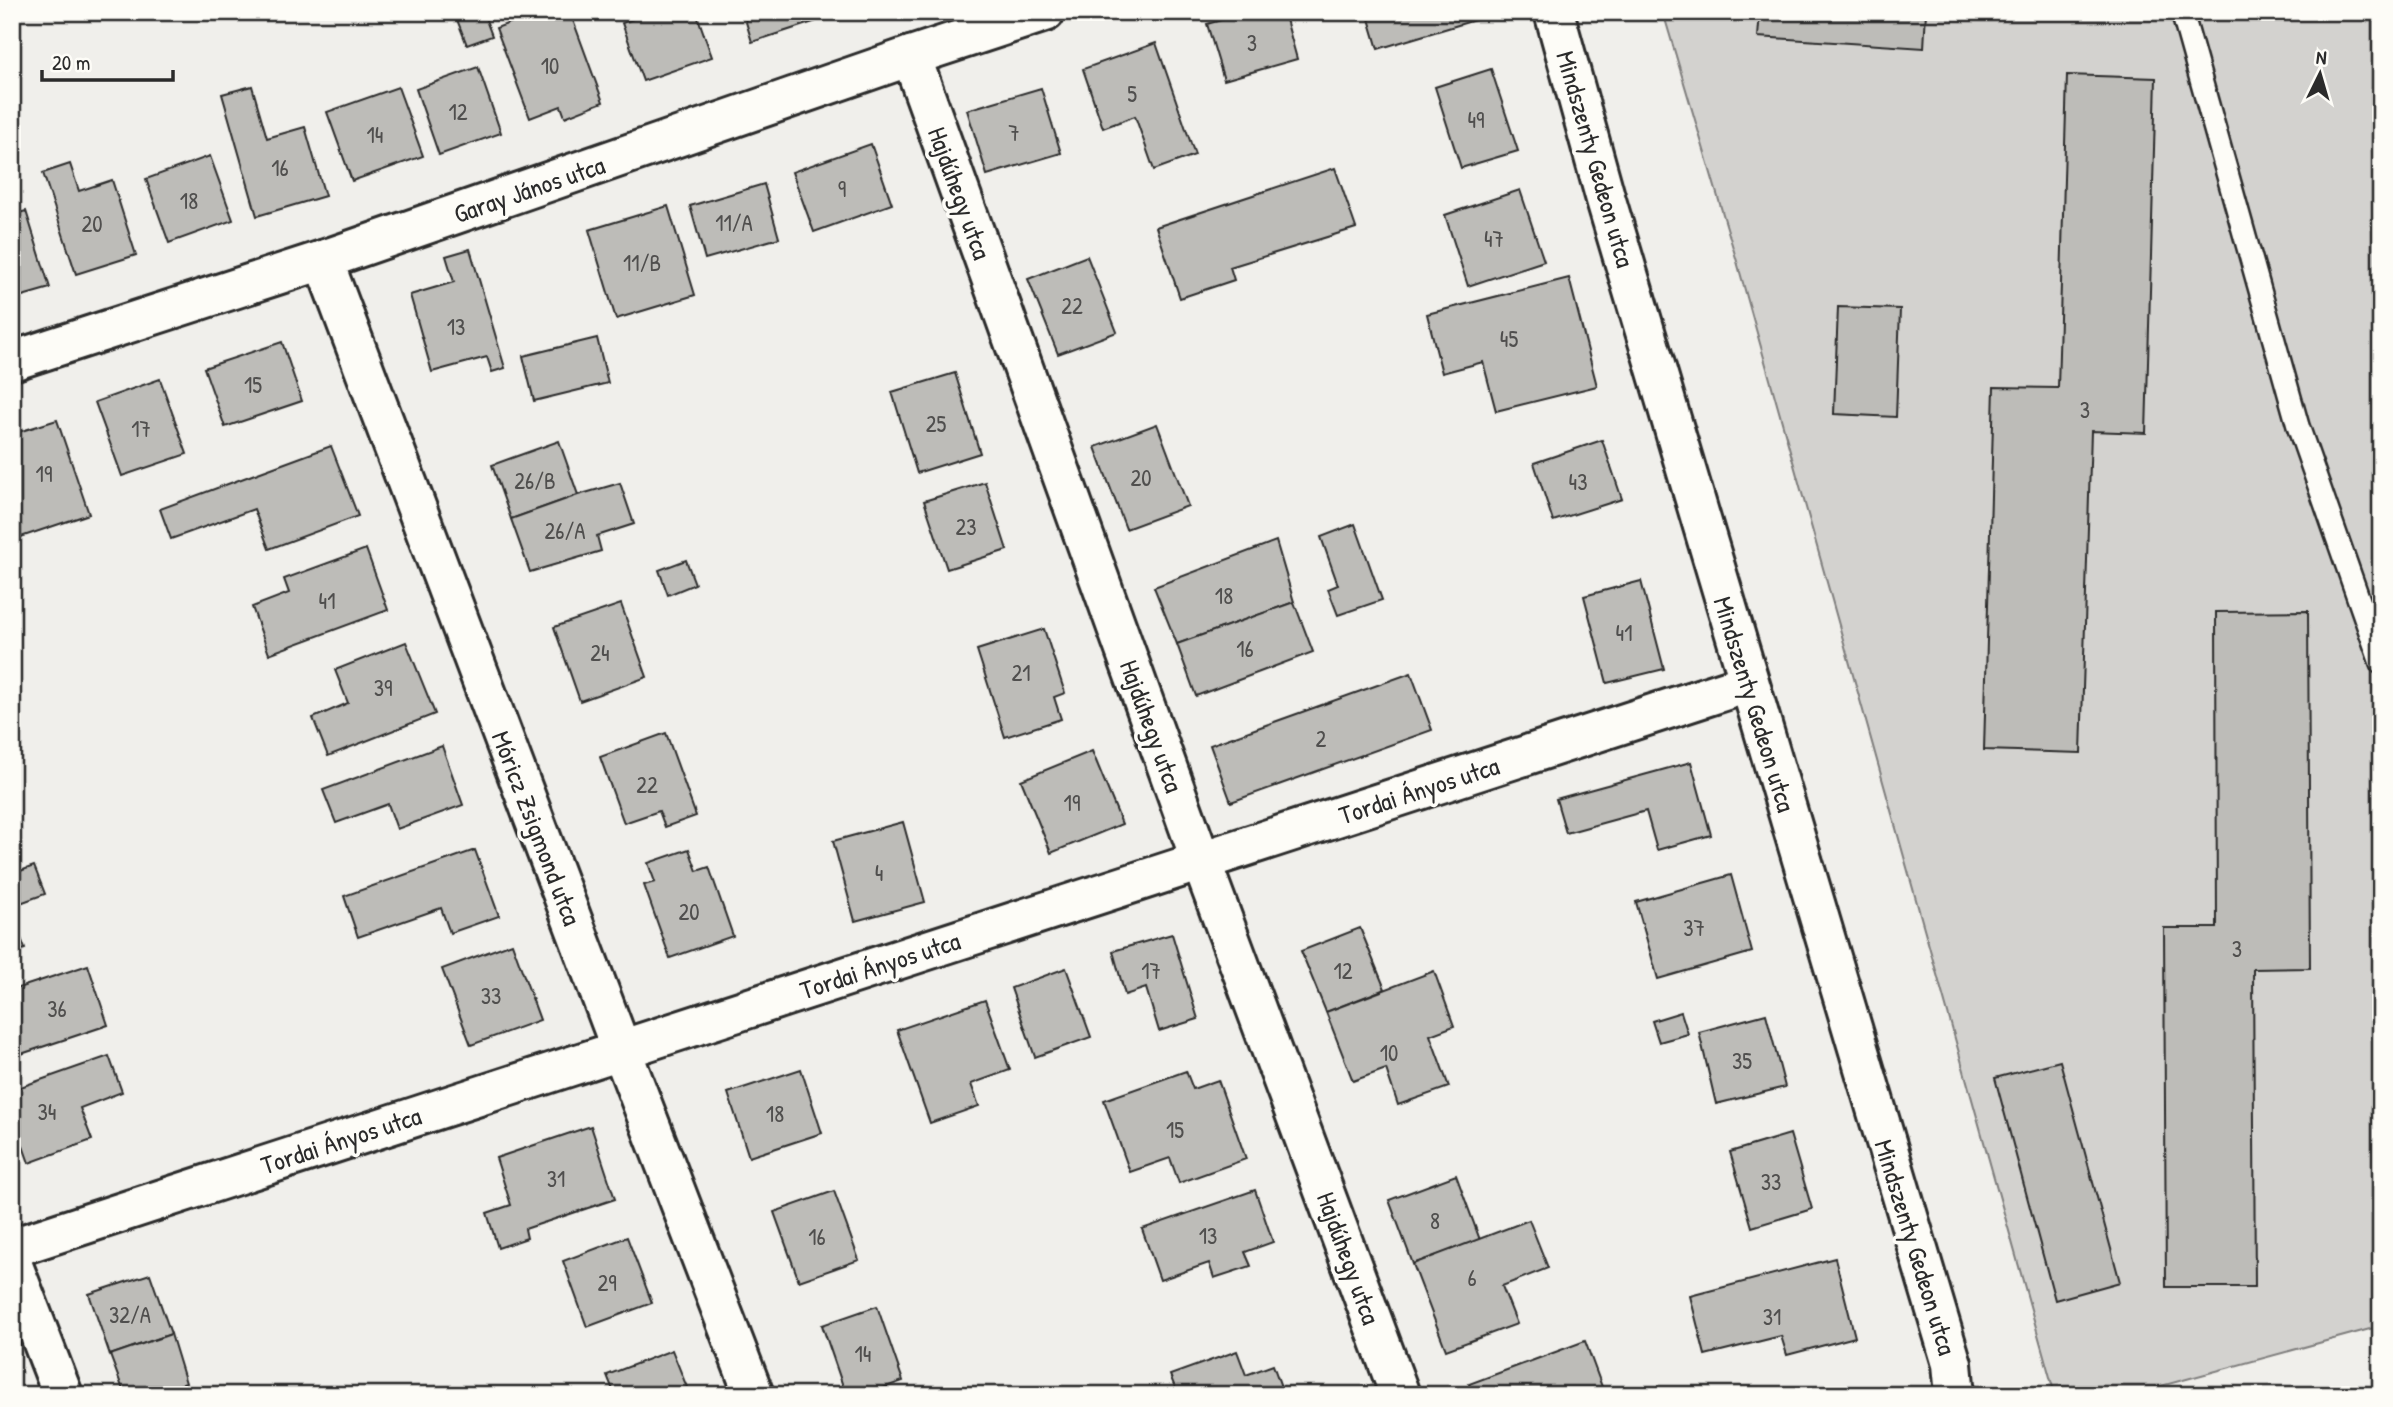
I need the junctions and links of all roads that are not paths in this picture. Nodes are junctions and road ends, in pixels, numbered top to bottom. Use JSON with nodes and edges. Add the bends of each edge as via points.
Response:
{"nodes":[{"id":1,"x":1045,"y":12,"type":"edge"},
{"id":2,"x":1554,"y":12,"type":"edge"},
{"id":3,"x":2182,"y":12,"type":"edge"},
{"id":4,"x":911,"y":56,"type":"junction"},
{"id":5,"x":323,"y":260,"type":"junction"},
{"id":6,"x":12,"y":361,"type":"edge"},
{"id":7,"x":2381,"y":663,"type":"edge"},
{"id":8,"x":1748,"y":683,"type":"junction"},
{"id":9,"x":1201,"y":861,"type":"junction"},
{"id":10,"x":621,"y":1049,"type":"junction"},
{"id":11,"x":12,"y":1248,"type":"edge"},
{"id":12,"x":12,"y":1263,"type":"edge"},
{"id":13,"x":63,"y":1395,"type":"edge"},
{"id":14,"x":754,"y":1395,"type":"edge"},
{"id":15,"x":1400,"y":1395,"type":"edge"},
{"id":16,"x":1955,"y":1395,"type":"edge"}],
"edges":[{"from":1,"to":4,"type":"street","name":"Garay János utca"},
{"from":2,"to":8,"type":"street","name":"Mindszenty Gedeon utca"},
{"from":3,"to":7,"type":"lane","via":[[2298,426]]},
{"from":4,"to":5,"type":"street","name":"Garay János utca"},
{"from":4,"to":9,"type":"street","name":"Hajdúhegy utca"},
{"from":5,"to":6,"type":"street","name":"Garay János utca"},
{"from":5,"to":10,"type":"street","name":"Móricz Zsigmond utca"},
{"from":8,"to":9,"type":"street","name":"Tordai Ányos utca"},
{"from":8,"to":16,"type":"street","name":"Mindszenty Gedeon utca","via":[[1948,1350]]},
{"from":9,"to":10,"type":"street","name":"Tordai Ányos utca"},
{"from":9,"to":15,"type":"street","name":"Hajdúhegy utca"},
{"from":10,"to":11,"type":"street","name":"Tordai Ányos utca"},
{"from":10,"to":14,"type":"street","name":"Móricz Zsigmond utca"},
{"from":12,"to":13,"type":"street"}]}
